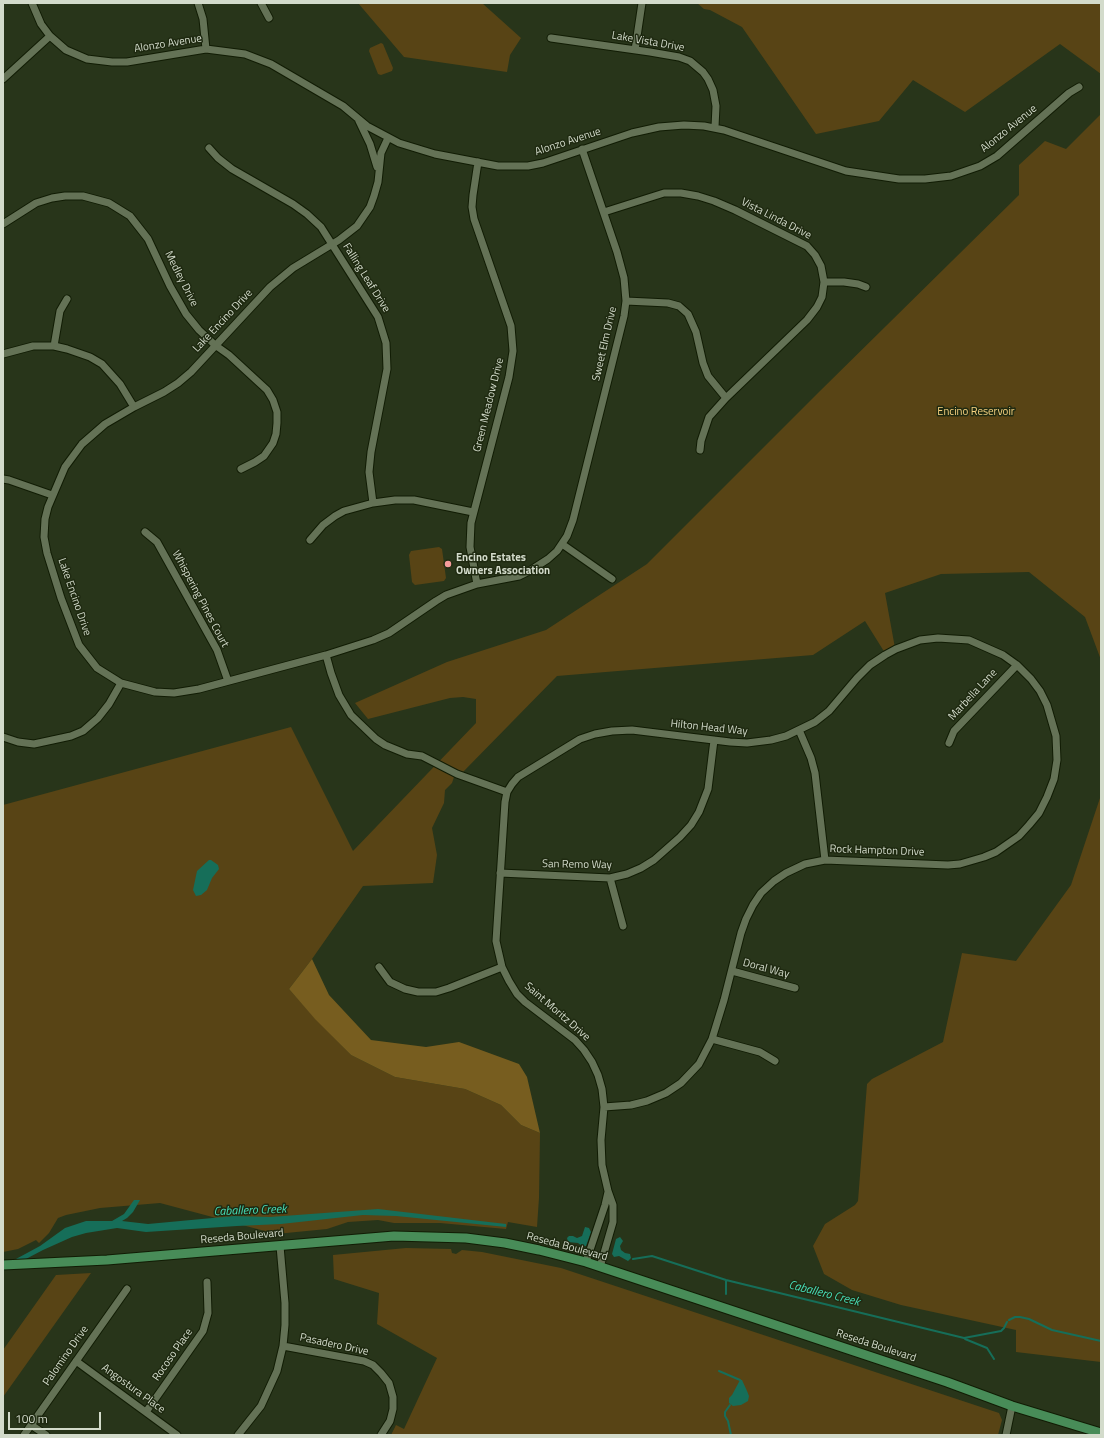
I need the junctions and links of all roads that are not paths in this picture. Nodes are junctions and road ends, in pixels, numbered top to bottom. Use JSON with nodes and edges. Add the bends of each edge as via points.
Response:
{"nodes":[{"id":1,"x":32,"y":3,"type":"edge"},
{"id":2,"x":198,"y":3,"type":"edge"},
{"id":3,"x":261,"y":3,"type":"edge"},
{"id":4,"x":642,"y":3,"type":"edge"},
{"id":5,"x":269,"y":18,"type":"dead end"},
{"id":6,"x":50,"y":36,"type":"junction"},
{"id":7,"x":551,"y":38,"type":"dead end"},
{"id":8,"x":206,"y":49,"type":"junction"},
{"id":9,"x":635,"y":50,"type":"junction"},
{"id":10,"x":3,"y":79,"type":"edge"},
{"id":11,"x":1079,"y":86,"type":"dead end"},
{"id":12,"x":358,"y":119,"type":"junction"},
{"id":13,"x":715,"y":128,"type":"junction"},
{"id":14,"x":388,"y":138,"type":"junction"},
{"id":15,"x":210,"y":148,"type":"dead end"},
{"id":16,"x":582,"y":149,"type":"junction"},
{"id":17,"x":478,"y":162,"type":"junction"},
{"id":18,"x":378,"y":173,"type":"junction"},
{"id":19,"x":604,"y":212,"type":"junction"},
{"id":20,"x":3,"y":224,"type":"edge"},
{"id":21,"x":332,"y":244,"type":"junction"},
{"id":22,"x":824,"y":282,"type":"junction"},
{"id":23,"x":866,"y":287,"type":"dead end"},
{"id":24,"x":67,"y":299,"type":"dead end"},
{"id":25,"x":626,"y":301,"type":"junction"},
{"id":26,"x":215,"y":345,"type":"junction"},
{"id":27,"x":54,"y":346,"type":"junction"},
{"id":28,"x":3,"y":354,"type":"edge"},
{"id":29,"x":726,"y":398,"type":"junction"},
{"id":30,"x":134,"y":407,"type":"junction"},
{"id":31,"x":700,"y":450,"type":"dead end"},
{"id":32,"x":241,"y":469,"type":"dead end"},
{"id":33,"x":3,"y":479,"type":"edge"},
{"id":34,"x":52,"y":495,"type":"junction"},
{"id":35,"x":373,"y":503,"type":"junction"},
{"id":36,"x":473,"y":512,"type":"junction"},
{"id":37,"x":145,"y":532,"type":"dead end"},
{"id":38,"x":310,"y":540,"type":"dead end"},
{"id":39,"x":562,"y":544,"type":"junction"},
{"id":40,"x":612,"y":579,"type":"dead end"},
{"id":41,"x":477,"y":584,"type":"junction"},
{"id":42,"x":326,"y":655,"type":"junction"},
{"id":43,"x":1017,"y":665,"type":"junction"},
{"id":44,"x":228,"y":682,"type":"junction"},
{"id":45,"x":121,"y":683,"type":"junction"},
{"id":46,"x":799,"y":730,"type":"junction"},
{"id":47,"x":3,"y":737,"type":"edge"},
{"id":48,"x":714,"y":740,"type":"junction"},
{"id":49,"x":949,"y":743,"type":"dead end"},
{"id":50,"x":507,"y":792,"type":"junction"},
{"id":51,"x":825,"y":860,"type":"junction"},
{"id":52,"x":500,"y":873,"type":"junction"},
{"id":53,"x":610,"y":878,"type":"junction"},
{"id":54,"x":623,"y":926,"type":"dead end"},
{"id":55,"x":379,"y":967,"type":"dead end"},
{"id":56,"x":502,"y":967,"type":"junction"},
{"id":57,"x":732,"y":971,"type":"junction"},
{"id":58,"x":795,"y":988,"type":"dead end"},
{"id":59,"x":712,"y":1039,"type":"junction"},
{"id":60,"x":775,"y":1061,"type":"dead end"},
{"id":61,"x":604,"y":1107,"type":"junction"},
{"id":62,"x":608,"y":1191,"type":"junction"},
{"id":63,"x":280,"y":1246,"type":"junction"},
{"id":64,"x":586,"y":1262,"type":"junction"},
{"id":65,"x":4,"y":1264,"type":"edge"},
{"id":66,"x":600,"y":1267,"type":"junction"},
{"id":67,"x":207,"y":1282,"type":"dead end"},
{"id":68,"x":127,"y":1289,"type":"dead end"},
{"id":69,"x":283,"y":1346,"type":"junction"},
{"id":70,"x":76,"y":1362,"type":"junction"},
{"id":71,"x":1012,"y":1406,"type":"junction"},
{"id":72,"x":146,"y":1412,"type":"junction"},
{"id":73,"x":31,"y":1425,"type":"junction"},
{"id":74,"x":242,"y":1434,"type":"edge"},
{"id":75,"x":1101,"y":1434,"type":"edge"},
{"id":76,"x":24,"y":1435,"type":"edge"},
{"id":77,"x":46,"y":1435,"type":"edge"},
{"id":78,"x":177,"y":1435,"type":"edge"},
{"id":79,"x":381,"y":1435,"type":"edge"},
{"id":80,"x":1006,"y":1435,"type":"edge"}],
"edges":[{"from":1,"to":6,"type":"street","name":"Alonzo Avenue","via":[[41,24]]},
{"from":2,"to":8,"type":"street","via":[[203,19]]},
{"from":3,"to":5,"type":"street"},
{"from":4,"to":9,"type":"street"},
{"from":6,"to":8,"type":"street","name":"Alonzo Avenue","via":[[66,50],[87,60],[127,62]]},
{"from":6,"to":10,"type":"street"},
{"from":7,"to":9,"type":"street","name":"Lake Vista Drive"},
{"from":8,"to":12,"type":"street","name":"Alonzo Avenue","via":[[245,54],[271,64],[343,106]]},
{"from":9,"to":13,"type":"street","name":"Lake Vista Drive","via":[[679,57],[699,68],[713,90],[716,106]]},
{"from":11,"to":13,"type":"street","name":"Alonzo Avenue","via":[[997,156],[980,166],[951,176],[899,179],[846,171]]},
{"from":12,"to":14,"type":"street","name":"Alonzo Avenue"},
{"from":12,"to":18,"type":"street","name":"Lake Encino Drive","via":[[373,152]]},
{"from":13,"to":16,"type":"street","name":"Alonzo Avenue","via":[[659,127]]},
{"from":14,"to":17,"type":"street","name":"Alonzo Avenue","via":[[424,151]]},
{"from":14,"to":18,"type":"street","name":"Lake Encino Drive","via":[[381,153]]},
{"from":15,"to":21,"type":"street","name":"Falling Leaf Drive","via":[[232,169],[306,214],[321,228]]},
{"from":16,"to":17,"type":"street","name":"Alonzo Avenue","via":[[528,166],[498,166]]},
{"from":16,"to":19,"type":"street","name":"Sweet Elm Drive"},
{"from":17,"to":36,"type":"street","name":"Green Meadow Drive","via":[[472,207],[474,218],[511,326],[513,351],[509,377]]},
{"from":18,"to":21,"type":"street","name":"Lake Encino Drive","via":[[374,196],[364,217],[357,226]]},
{"from":19,"to":22,"type":"street","name":"Vista Linda Drive","via":[[664,193],[681,193],[714,201],[807,246],[821,266]]},
{"from":19,"to":25,"type":"street","name":"Sweet Elm Drive","via":[[624,278]]},
{"from":20,"to":26,"type":"street","name":"Medley Drive","via":[[36,203],[52,198],[83,196],[109,203],[130,216],[148,239],[186,314]]},
{"from":21,"to":26,"type":"street","name":"Lake Encino Drive","via":[[293,268],[270,287]]},
{"from":21,"to":35,"type":"street","name":"Falling Leaf Drive","via":[[378,317],[386,342],[387,369],[369,472]]},
{"from":22,"to":23,"type":"street","via":[[844,282]]},
{"from":22,"to":29,"type":"street","name":"Vista Linda Drive","via":[[822,297],[807,320]]},
{"from":24,"to":27,"type":"street","via":[[60,311]]},
{"from":25,"to":29,"type":"street","via":[[668,303],[679,306],[688,314],[696,332],[708,376]]},
{"from":25,"to":39,"type":"street","name":"Sweet Elm Drive","via":[[573,520]]},
{"from":26,"to":30,"type":"street","name":"Lake Encino Drive","via":[[178,383]]},
{"from":26,"to":32,"type":"street","name":"Medley Drive","via":[[267,390],[274,400],[277,412],[273,443],[264,456]]},
{"from":27,"to":28,"type":"street","via":[[33,346]]},
{"from":27,"to":30,"type":"street","via":[[85,355],[102,364],[120,384]]},
{"from":29,"to":31,"type":"street","name":"Vista Linda Drive","via":[[709,417]]},
{"from":30,"to":34,"type":"street","name":"Lake Encino Drive","via":[[105,424],[82,444],[65,467]]},
{"from":33,"to":34,"type":"street"},
{"from":34,"to":45,"type":"street","name":"Lake Encino Drive","via":[[45,519],[44,536],[61,598],[82,650],[97,668]]},
{"from":35,"to":36,"type":"street","via":[[414,500]]},
{"from":35,"to":38,"type":"street","via":[[344,511],[329,520]]},
{"from":36,"to":41,"type":"street","name":"Green Meadow Drive","via":[[470,547]]},
{"from":37,"to":44,"type":"street","name":"Whispering Pines Court","via":[[157,542],[214,645]]},
{"from":39,"to":40,"type":"street"},
{"from":39,"to":41,"type":"street","name":"Lake Encino Drive","via":[[548,559],[525,573],[504,580]]},
{"from":41,"to":42,"type":"street","name":"Lake Encino Drive","via":[[446,595],[384,636]]},
{"from":42,"to":44,"type":"street","name":"Lake Encino Drive"},
{"from":42,"to":50,"type":"street","via":[[339,695],[351,715],[384,745],[407,754],[422,756],[457,774]]},
{"from":43,"to":46,"type":"street","name":"Hilton Head Way","via":[[1003,655],[969,640],[920,640],[885,655],[870,665],[829,711]]},
{"from":43,"to":49,"type":"street","name":"Marbella Lane","via":[[954,731]]},
{"from":43,"to":51,"type":"street","name":"Rock Hampton Drive","via":[[1040,690],[1048,705],[1057,750],[1054,779],[1047,797],[1039,813],[1019,836],[996,852],[960,864]]},
{"from":44,"to":45,"type":"street","name":"Lake Encino Drive","via":[[174,693],[155,692]]},
{"from":45,"to":47,"type":"street","via":[[98,718],[83,731],[34,744]]},
{"from":46,"to":48,"type":"street","name":"Hilton Head Way","via":[[758,743]]},
{"from":46,"to":51,"type":"street","via":[[815,773]]},
{"from":48,"to":50,"type":"street","name":"Hilton Head Way","via":[[632,730],[595,734],[566,746],[518,777]]},
{"from":48,"to":53,"type":"street","name":"San Remo Way","via":[[708,789],[691,825],[641,868]]},
{"from":50,"to":52,"type":"street","name":"Hilton Head Way"},
{"from":51,"to":57,"type":"street","name":"Rock Hampton Drive","via":[[805,864],[786,873],[761,894],[746,919]]},
{"from":52,"to":53,"type":"street","name":"San Remo Way"},
{"from":52,"to":56,"type":"street","name":"Saint Moritz Drive","via":[[496,941]]},
{"from":53,"to":54,"type":"street"},
{"from":55,"to":56,"type":"street","via":[[390,982],[404,989],[436,992]]},
{"from":56,"to":61,"type":"street","name":"Saint Moritz Drive","via":[[517,994],[584,1050],[598,1075]]},
{"from":57,"to":58,"type":"street","name":"Doral Way"},
{"from":57,"to":59,"type":"street","name":"Rock Hampton Drive"},
{"from":59,"to":60,"type":"street","via":[[760,1052]]},
{"from":59,"to":61,"type":"street","name":"Rock Hampton Drive","via":[[704,1057],[691,1074],[666,1093],[631,1105]]},
{"from":61,"to":62,"type":"street","name":"Saint Moritz Drive","via":[[602,1165]]},
{"from":62,"to":64,"type":"street","name":"Saint Moritz Drive"},
{"from":62,"to":66,"type":"street","name":"Saint Moritz Drive","via":[[613,1205],[613,1222]]},
{"from":63,"to":64,"type":"main road","name":"Reseda Boulevard","via":[[394,1236],[458,1238],[505,1243]]},
{"from":63,"to":65,"type":"main road","name":"Reseda Boulevard","via":[[107,1260]]},
{"from":63,"to":69,"type":"street","via":[[285,1303]]},
{"from":64,"to":66,"type":"main road","name":"Reseda Boulevard"},
{"from":66,"to":71,"type":"main road","name":"Reseda Boulevard"},
{"from":67,"to":72,"type":"street","name":"Rocoso Place","via":[[208,1313],[203,1332]]},
{"from":68,"to":70,"type":"street","name":"Palomino Drive"},
{"from":69,"to":74,"type":"street","via":[[277,1371],[261,1406]]},
{"from":69,"to":79,"type":"street","name":"Pasadero Drive","via":[[364,1361],[373,1365],[388,1383],[393,1397],[390,1421]]},
{"from":70,"to":72,"type":"street","name":"Angostura Place"},
{"from":70,"to":73,"type":"street","name":"Palomino Drive"},
{"from":71,"to":75,"type":"main road","name":"Reseda Boulevard"},
{"from":71,"to":80,"type":"street"},
{"from":72,"to":78,"type":"street","name":"Angostura Place"},
{"from":73,"to":76,"type":"street","name":"Palomino Drive"},
{"from":73,"to":77,"type":"street"}]}
